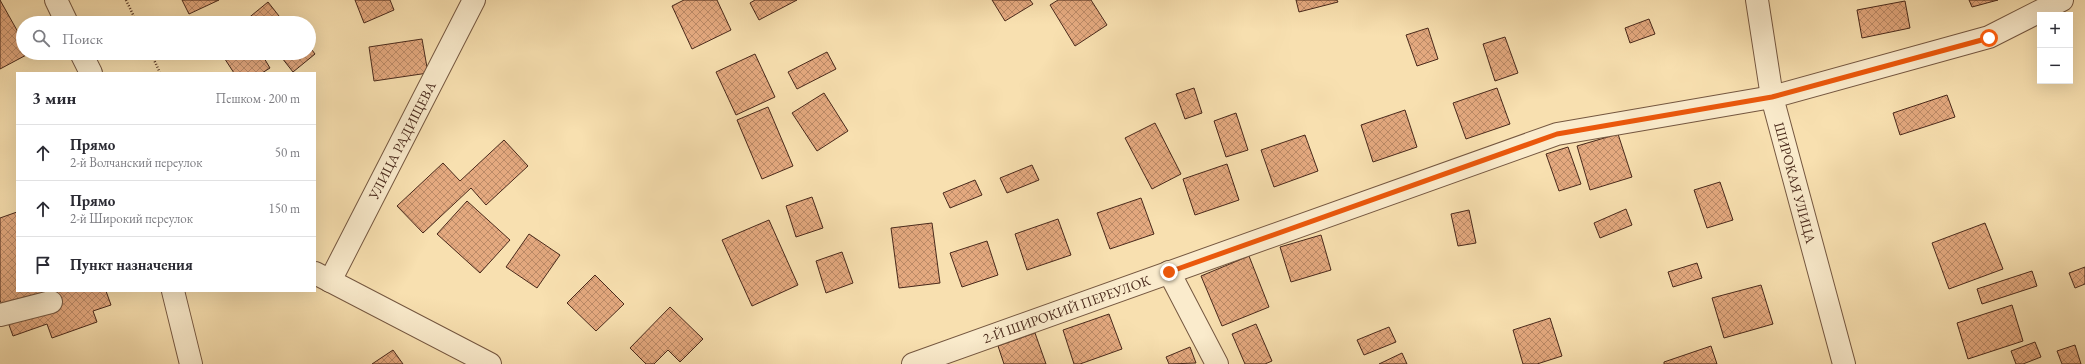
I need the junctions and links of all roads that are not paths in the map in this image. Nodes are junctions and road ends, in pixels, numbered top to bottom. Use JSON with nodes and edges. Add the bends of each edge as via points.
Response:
{"nodes":[{"id":1,"x":56,"y":0,"type":"edge"},
{"id":2,"x":474,"y":0,"type":"edge"},
{"id":3,"x":1757,"y":0,"type":"edge"},
{"id":4,"x":2062,"y":0,"type":"edge"},
{"id":5,"x":64,"y":16,"type":"edge"},
{"id":6,"x":84,"y":60,"type":"edge"},
{"id":7,"x":90,"y":72,"type":"edge"},
{"id":8,"x":1772,"y":97,"type":"junction"},
{"id":9,"x":1169,"y":272,"type":"junction"},
{"id":10,"x":322,"y":277,"type":"edge"},
{"id":11,"x":173,"y":292,"type":"edge"},
{"id":12,"x":51,"y":302,"type":"dead end"},
{"id":13,"x":0,"y":315,"type":"edge"},
{"id":14,"x":191,"y":364,"type":"edge"},
{"id":15,"x":490,"y":364,"type":"edge"},
{"id":16,"x":913,"y":364,"type":"edge"},
{"id":17,"x":1217,"y":364,"type":"edge"},
{"id":18,"x":1844,"y":364,"type":"edge"}],
"edges":[{"from":1,"to":5,"type":"street"},
{"from":2,"to":10,"type":"street","name":"УЛИЦА РАДИЩЕВА"},
{"from":3,"to":8,"type":"street","name":"ШИРОКАЯ УЛИЦА"},
{"from":4,"to":8,"type":"street","name":"2-Й ШИРОКИЙ ПЕРЕУЛОК","via":[[1989,38]]},
{"from":6,"to":7,"type":"street"},
{"from":8,"to":9,"type":"street","name":"2-Й ШИРОКИЙ ПЕРЕУЛОК","via":[[1557,134]]},
{"from":8,"to":18,"type":"street","name":"ШИРОКАЯ УЛИЦА"},
{"from":9,"to":16,"type":"street","name":"2-Й ШИРОКИЙ ПЕРЕУЛОК"},
{"from":9,"to":17,"type":"street"},
{"from":10,"to":15,"type":"street"},
{"from":11,"to":14,"type":"street"},
{"from":12,"to":13,"type":"street"}]}
